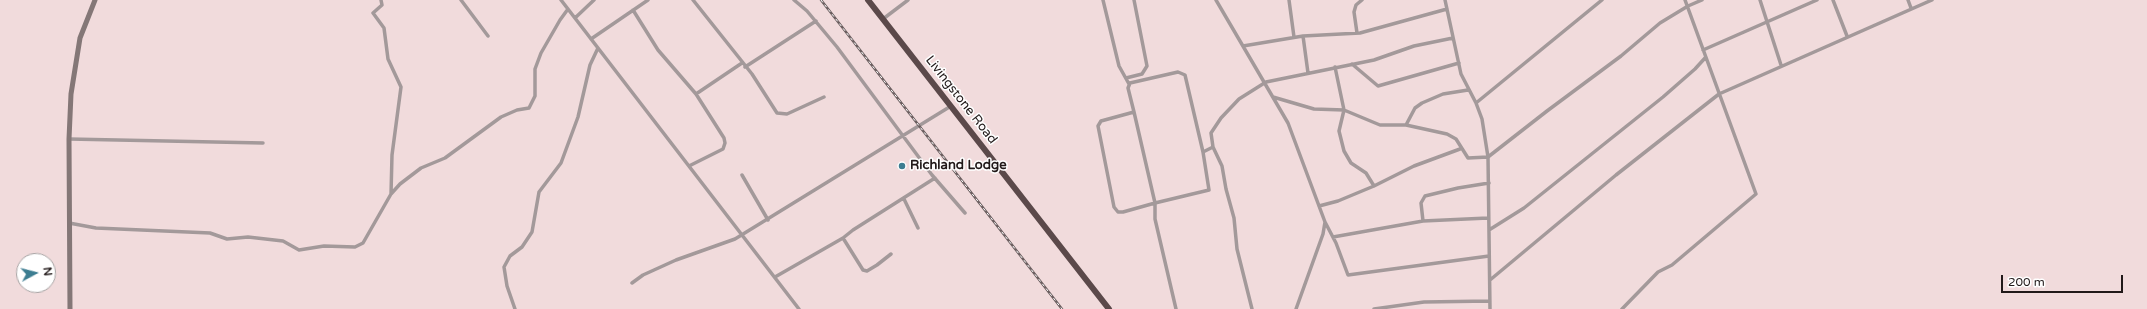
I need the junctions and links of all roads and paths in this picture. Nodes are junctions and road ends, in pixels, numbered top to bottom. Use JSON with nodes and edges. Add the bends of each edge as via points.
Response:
{"nodes":[{"id":1,"x":95,"y":0,"type":"edge"},
{"id":2,"x":381,"y":0,"type":"edge"},
{"id":3,"x":461,"y":0,"type":"edge"},
{"id":4,"x":561,"y":0,"type":"edge"},
{"id":5,"x":594,"y":0,"type":"edge"},
{"id":6,"x":648,"y":0,"type":"edge"},
{"id":7,"x":693,"y":0,"type":"edge"},
{"id":8,"x":794,"y":0,"type":"edge"},
{"id":9,"x":868,"y":0,"type":"edge"},
{"id":10,"x":908,"y":0,"type":"edge"},
{"id":11,"x":1102,"y":0,"type":"edge"},
{"id":12,"x":1134,"y":0,"type":"edge"},
{"id":13,"x":1216,"y":0,"type":"edge"},
{"id":14,"x":1290,"y":0,"type":"edge"},
{"id":15,"x":1362,"y":0,"type":"edge"},
{"id":16,"x":1445,"y":0,"type":"edge"},
{"id":17,"x":1602,"y":0,"type":"edge"},
{"id":18,"x":1686,"y":0,"type":"edge"},
{"id":19,"x":1702,"y":0,"type":"edge"},
{"id":20,"x":1760,"y":0,"type":"edge"},
{"id":21,"x":1817,"y":0,"type":"edge"},
{"id":22,"x":1834,"y":0,"type":"edge"},
{"id":23,"x":1908,"y":0,"type":"edge"},
{"id":24,"x":1932,"y":0,"type":"edge"},
{"id":25,"x":1688,"y":6,"type":"junction"},
{"id":26,"x":1911,"y":8,"type":"junction"},
{"id":27,"x":1447,"y":9,"type":"junction"},
{"id":28,"x":568,"y":10,"type":"junction"},
{"id":29,"x":633,"y":10,"type":"junction"},
{"id":30,"x":575,"y":18,"type":"junction"},
{"id":31,"x":883,"y":19,"type":"junction"},
{"id":32,"x":816,"y":21,"type":"junction"},
{"id":33,"x":1767,"y":22,"type":"junction"},
{"id":34,"x":1357,"y":33,"type":"junction"},
{"id":35,"x":488,"y":36,"type":"dead end"},
{"id":36,"x":1303,"y":36,"type":"junction"},
{"id":37,"x":1847,"y":36,"type":"junction"},
{"id":38,"x":1294,"y":37,"type":"junction"},
{"id":39,"x":1453,"y":38,"type":"junction"},
{"id":40,"x":591,"y":39,"type":"junction"},
{"id":41,"x":1243,"y":46,"type":"junction"},
{"id":42,"x":598,"y":48,"type":"junction"},
{"id":43,"x":1703,"y":50,"type":"junction"},
{"id":44,"x":1705,"y":58,"type":"junction"},
{"id":45,"x":742,"y":62,"type":"junction"},
{"id":46,"x":1458,"y":63,"type":"junction"},
{"id":47,"x":1352,"y":64,"type":"junction"},
{"id":48,"x":1782,"y":65,"type":"junction"},
{"id":49,"x":746,"y":67,"type":"junction"},
{"id":50,"x":1335,"y":67,"type":"junction"},
{"id":51,"x":1308,"y":73,"type":"junction"},
{"id":52,"x":1126,"y":78,"type":"junction"},
{"id":53,"x":1266,"y":82,"type":"junction"},
{"id":54,"x":1129,"y":84,"type":"junction"},
{"id":55,"x":1468,"y":90,"type":"junction"},
{"id":56,"x":696,"y":94,"type":"junction"},
{"id":57,"x":1718,"y":94,"type":"junction"},
{"id":58,"x":824,"y":97,"type":"dead end"},
{"id":59,"x":1273,"y":97,"type":"junction"},
{"id":60,"x":1476,"y":103,"type":"junction"},
{"id":61,"x":951,"y":106,"type":"junction"},
{"id":62,"x":1344,"y":110,"type":"junction"},
{"id":63,"x":1134,"y":112,"type":"junction"},
{"id":64,"x":1406,"y":125,"type":"junction"},
{"id":65,"x":903,"y":135,"type":"junction"},
{"id":66,"x":69,"y":139,"type":"junction"},
{"id":67,"x":263,"y":143,"type":"dead end"},
{"id":68,"x":1214,"y":147,"type":"junction"},
{"id":69,"x":1460,"y":148,"type":"junction"},
{"id":70,"x":1203,"y":152,"type":"junction"},
{"id":71,"x":1488,"y":157,"type":"junction"},
{"id":72,"x":689,"y":166,"type":"junction"},
{"id":73,"x":742,"y":175,"type":"dead end"},
{"id":74,"x":935,"y":178,"type":"junction"},
{"id":75,"x":1489,"y":183,"type":"junction"},
{"id":76,"x":1374,"y":186,"type":"junction"},
{"id":77,"x":391,"y":194,"type":"junction"},
{"id":78,"x":904,"y":199,"type":"junction"},
{"id":79,"x":1155,"y":203,"type":"junction"},
{"id":80,"x":1319,"y":206,"type":"junction"},
{"id":81,"x":965,"y":213,"type":"dead end"},
{"id":82,"x":1488,"y":218,"type":"junction"},
{"id":83,"x":768,"y":220,"type":"junction"},
{"id":84,"x":1423,"y":221,"type":"junction"},
{"id":85,"x":1325,"y":222,"type":"junction"},
{"id":86,"x":69,"y":223,"type":"junction"},
{"id":87,"x":918,"y":228,"type":"dead end"},
{"id":88,"x":1489,"y":230,"type":"junction"},
{"id":89,"x":742,"y":235,"type":"junction"},
{"id":90,"x":1333,"y":237,"type":"junction"},
{"id":91,"x":844,"y":238,"type":"junction"},
{"id":92,"x":891,"y":254,"type":"dead end"},
{"id":93,"x":1489,"y":256,"type":"junction"},
{"id":94,"x":775,"y":277,"type":"junction"},
{"id":95,"x":1490,"y":280,"type":"junction"},
{"id":96,"x":632,"y":282,"type":"dead end"},
{"id":97,"x":1490,"y":301,"type":"junction"},
{"id":98,"x":70,"y":309,"type":"edge"},
{"id":99,"x":515,"y":309,"type":"edge"},
{"id":100,"x":799,"y":309,"type":"edge"},
{"id":101,"x":1109,"y":309,"type":"edge"},
{"id":102,"x":1176,"y":309,"type":"edge"},
{"id":103,"x":1252,"y":309,"type":"edge"},
{"id":104,"x":1296,"y":309,"type":"edge"},
{"id":105,"x":1374,"y":309,"type":"edge"},
{"id":106,"x":1490,"y":309,"type":"edge"},
{"id":107,"x":1622,"y":309,"type":"edge"}],
"edges":[{"from":1,"to":66,"type":"street","via":[[80,38],[75,62]]},
{"from":2,"to":77,"type":"street","via":[[382,5],[373,13],[384,28],[388,59],[401,87],[392,155]]},
{"from":3,"to":35,"type":"street"},
{"from":4,"to":28,"type":"street"},
{"from":5,"to":30,"type":"street"},
{"from":6,"to":29,"type":"street"},
{"from":7,"to":45,"type":"street"},
{"from":8,"to":32,"type":"street"},
{"from":9,"to":31,"type":"highway","name":"Livingstone Road"},
{"from":10,"to":31,"type":"street"},
{"from":11,"to":52,"type":"street","via":[[1119,66]]},
{"from":12,"to":52,"type":"street","via":[[1147,66],[1142,74]]},
{"from":13,"to":41,"type":"street"},
{"from":14,"to":38,"type":"street"},
{"from":15,"to":34,"type":"street","via":[[1356,5],[1354,12]]},
{"from":16,"to":27,"type":"street"},
{"from":17,"to":60,"type":"street"},
{"from":18,"to":25,"type":"street"},
{"from":19,"to":25,"type":"street"},
{"from":20,"to":33,"type":"street"},
{"from":21,"to":33,"type":"street"},
{"from":22,"to":37,"type":"street"},
{"from":23,"to":26,"type":"street"},
{"from":24,"to":26,"type":"street"},
{"from":25,"to":43,"type":"street"},
{"from":25,"to":71,"type":"street","via":[[1660,23],[1621,56]]},
{"from":26,"to":37,"type":"street"},
{"from":27,"to":34,"type":"street"},
{"from":27,"to":39,"type":"street"},
{"from":28,"to":30,"type":"street"},
{"from":28,"to":77,"type":"street","via":[[541,53],[535,69],[535,96],[529,108],[501,117],[445,158],[420,168]]},
{"from":29,"to":40,"type":"street"},
{"from":29,"to":56,"type":"street","via":[[658,50]]},
{"from":30,"to":40,"type":"street"},
{"from":31,"to":61,"type":"highway","name":"Livingstone Road"},
{"from":32,"to":49,"type":"street"},
{"from":32,"to":65,"type":"street"},
{"from":33,"to":43,"type":"street"},
{"from":33,"to":48,"type":"street"},
{"from":34,"to":36,"type":"street"},
{"from":36,"to":38,"type":"street"},
{"from":36,"to":51,"type":"street"},
{"from":37,"to":48,"type":"street"},
{"from":38,"to":41,"type":"street"},
{"from":39,"to":46,"type":"street"},
{"from":39,"to":47,"type":"street"},
{"from":40,"to":42,"type":"street"},
{"from":41,"to":53,"type":"street"},
{"from":42,"to":72,"type":"street"},
{"from":42,"to":99,"type":"street","via":[[590,65],[582,107],[563,158],[539,192],[532,232],[522,246],[510,256],[504,267]]},
{"from":43,"to":44,"type":"street"},
{"from":44,"to":57,"type":"street"},
{"from":44,"to":88,"type":"street","via":[[1663,96],[1524,208]]},
{"from":45,"to":49,"type":"street"},
{"from":45,"to":56,"type":"street"},
{"from":46,"to":47,"type":"street","via":[[1381,86],[1372,83]]},
{"from":46,"to":55,"type":"street"},
{"from":47,"to":50,"type":"street"},
{"from":48,"to":57,"type":"street"},
{"from":49,"to":58,"type":"street","via":[[780,115]]},
{"from":50,"to":51,"type":"street"},
{"from":50,"to":62,"type":"street"},
{"from":51,"to":53,"type":"street"},
{"from":52,"to":54,"type":"street"},
{"from":53,"to":59,"type":"street"},
{"from":53,"to":68,"type":"street","via":[[1239,99],[1214,126],[1211,133]]},
{"from":54,"to":63,"type":"street"},
{"from":54,"to":70,"type":"street","via":[[1178,72],[1184,74]]},
{"from":55,"to":60,"type":"street"},
{"from":55,"to":64,"type":"street","via":[[1443,94],[1422,103],[1415,108]]},
{"from":56,"to":72,"type":"street","via":[[723,134],[725,143],[719,151]]},
{"from":57,"to":95,"type":"street"},
{"from":57,"to":107,"type":"street","via":[[1756,194],[1672,265],[1658,272]]},
{"from":59,"to":62,"type":"street","via":[[1314,109]]},
{"from":59,"to":80,"type":"street","via":[[1295,139]]},
{"from":60,"to":71,"type":"street","via":[[1482,119]]},
{"from":61,"to":65,"type":"street"},
{"from":61,"to":101,"type":"highway","name":"Livingstone Road"},
{"from":62,"to":64,"type":"street","via":[[1380,125]]},
{"from":62,"to":76,"type":"street","via":[[1339,131],[1344,152],[1351,163],[1366,173]]},
{"from":63,"to":79,"type":"street"},
{"from":63,"to":79,"type":"street","via":[[1101,121],[1098,126],[1114,207],[1120,212]]},
{"from":64,"to":69,"type":"street","via":[[1447,134],[1456,139]]},
{"from":65,"to":74,"type":"street"},
{"from":65,"to":83,"type":"street"},
{"from":66,"to":67,"type":"street"},
{"from":66,"to":86,"type":"street"},
{"from":68,"to":70,"type":"street"},
{"from":68,"to":103,"type":"street","via":[[1222,166],[1234,218],[1237,249]]},
{"from":69,"to":71,"type":"street","via":[[1470,159]]},
{"from":69,"to":76,"type":"street","via":[[1403,170]]},
{"from":70,"to":79,"type":"street","via":[[1209,190]]},
{"from":71,"to":75,"type":"street"},
{"from":72,"to":89,"type":"street"},
{"from":73,"to":83,"type":"street"},
{"from":74,"to":78,"type":"street"},
{"from":74,"to":81,"type":"street"},
{"from":75,"to":82,"type":"street"},
{"from":75,"to":84,"type":"street","via":[[1425,196],[1421,203]]},
{"from":76,"to":80,"type":"street"},
{"from":77,"to":86,"type":"street","via":[[369,236],[355,247],[324,246],[299,250],[283,241],[248,237],[227,239],[210,233],[96,228]]},
{"from":78,"to":87,"type":"street"},
{"from":78,"to":91,"type":"street"},
{"from":79,"to":102,"type":"street","via":[[1155,219]]},
{"from":80,"to":85,"type":"street"},
{"from":82,"to":84,"type":"street"},
{"from":82,"to":88,"type":"street"},
{"from":83,"to":89,"type":"street"},
{"from":84,"to":90,"type":"street"},
{"from":85,"to":90,"type":"street"},
{"from":85,"to":104,"type":"street"},
{"from":86,"to":98,"type":"street"},
{"from":88,"to":93,"type":"street"},
{"from":89,"to":94,"type":"street"},
{"from":89,"to":96,"type":"street","via":[[642,275]]},
{"from":90,"to":93,"type":"street","via":[[1348,275]]},
{"from":91,"to":92,"type":"street","via":[[863,270],[867,271],[877,266]]},
{"from":91,"to":94,"type":"street"},
{"from":93,"to":95,"type":"street"},
{"from":94,"to":100,"type":"street"},
{"from":95,"to":97,"type":"street"},
{"from":97,"to":105,"type":"street","via":[[1424,302]]},
{"from":97,"to":106,"type":"street"}]}
